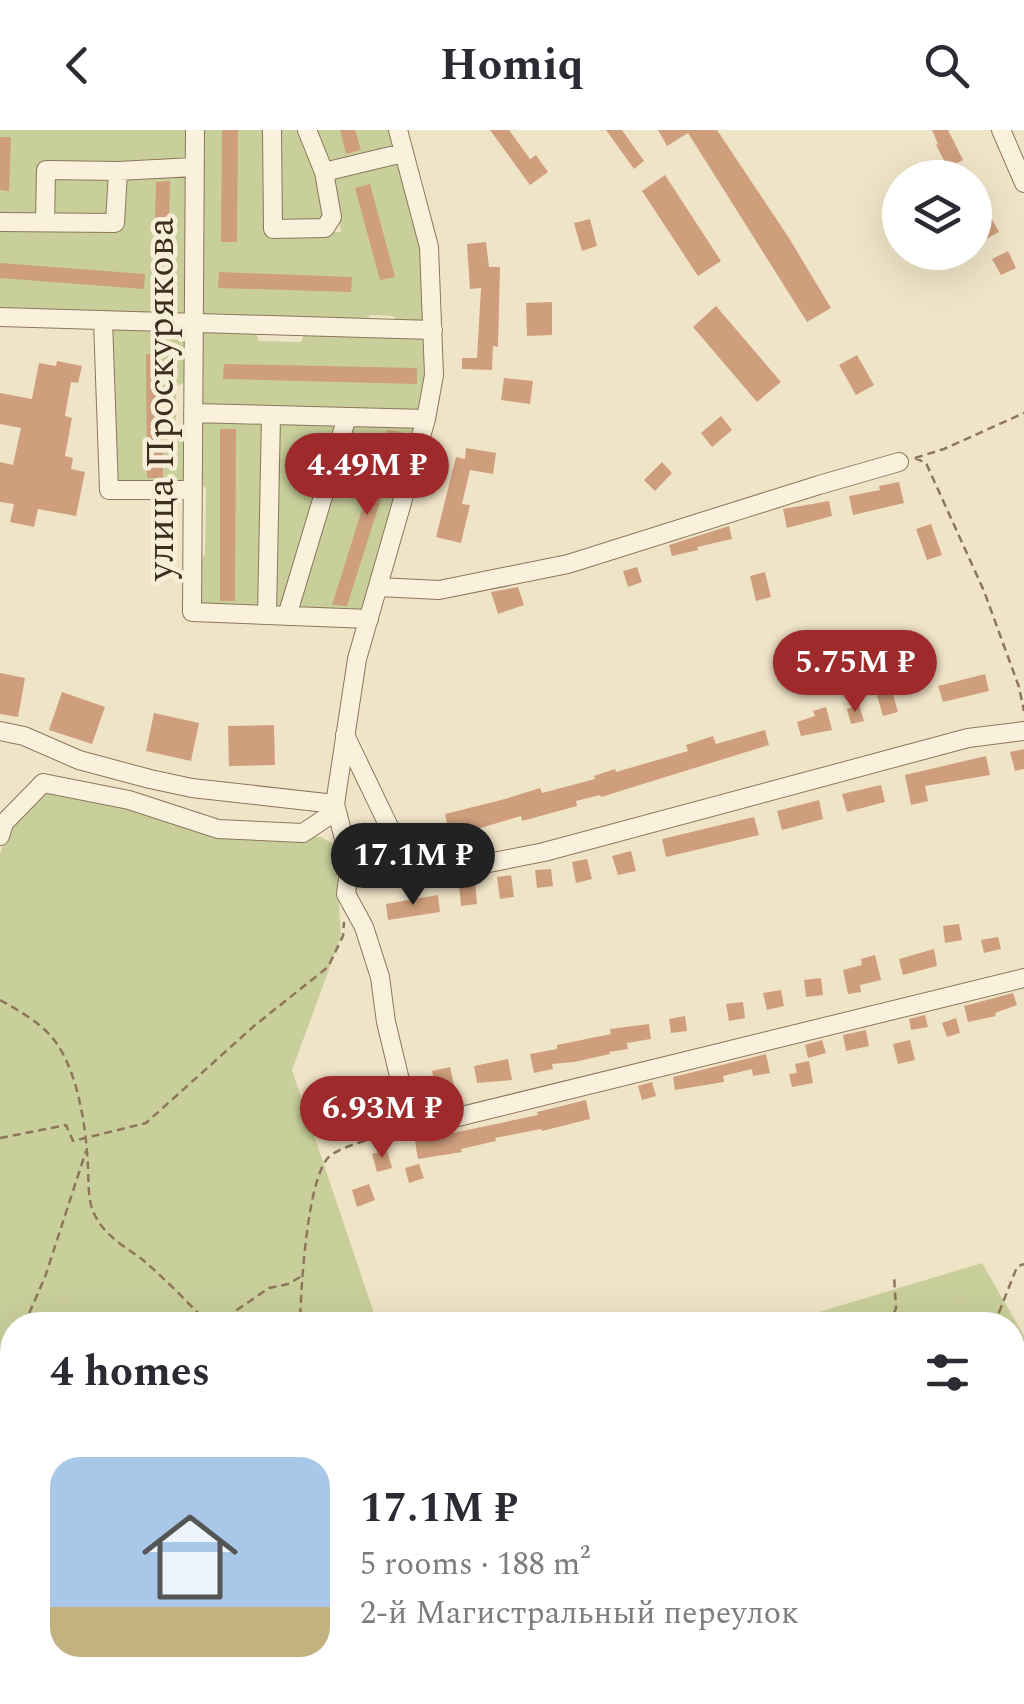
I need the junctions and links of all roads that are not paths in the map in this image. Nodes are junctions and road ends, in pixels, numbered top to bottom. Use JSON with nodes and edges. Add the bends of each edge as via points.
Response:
{"nodes":[{"id":1,"x":194,"y":130,"type":"edge"},
{"id":2,"x":272,"y":130,"type":"edge"},
{"id":3,"x":307,"y":130,"type":"edge"},
{"id":4,"x":398,"y":130,"type":"edge"},
{"id":5,"x":1001,"y":130,"type":"edge"},
{"id":6,"x":404,"y":153,"type":"junction"},
{"id":7,"x":194,"y":167,"type":"junction"},
{"id":8,"x":118,"y":171,"type":"junction"},
{"id":9,"x":324,"y":172,"type":"junction"},
{"id":10,"x":1024,"y":183,"type":"edge"},
{"id":11,"x":0,"y":222,"type":"edge"},
{"id":12,"x":45,"y":222,"type":"junction"},
{"id":13,"x":0,"y":316,"type":"edge"},
{"id":14,"x":103,"y":321,"type":"junction"},
{"id":15,"x":193,"y":323,"type":"junction"},
{"id":16,"x":434,"y":330,"type":"junction"},
{"id":17,"x":193,"y":412,"type":"junction"},
{"id":18,"x":271,"y":414,"type":"junction"},
{"id":19,"x":347,"y":417,"type":"junction"},
{"id":20,"x":426,"y":419,"type":"junction"},
{"id":21,"x":907,"y":460,"type":"road end"},
{"id":22,"x":192,"y":490,"type":"junction"},
{"id":23,"x":378,"y":587,"type":"junction"},
{"id":24,"x":268,"y":615,"type":"junction"},
{"id":25,"x":287,"y":616,"type":"junction"},
{"id":26,"x":368,"y":619,"type":"junction"},
{"id":27,"x":0,"y":731,"type":"edge"},
{"id":28,"x":1024,"y":731,"type":"edge"},
{"id":29,"x":344,"y":734,"type":"junction"},
{"id":30,"x":336,"y":808,"type":"junction"},
{"id":31,"x":2,"y":827,"type":"edge"},
{"id":32,"x":1024,"y":978,"type":"edge"}],
"edges":[{"from":1,"to":7,"type":"street","name":"улица Проскурякова"},
{"from":2,"to":9,"type":"street","via":[[272,229],[325,228],[332,216]]},
{"from":3,"to":9,"type":"street"},
{"from":4,"to":6,"type":"street"},
{"from":5,"to":10,"type":"street"},
{"from":6,"to":9,"type":"street"},
{"from":6,"to":16,"type":"street","via":[[429,246]]},
{"from":7,"to":8,"type":"street"},
{"from":7,"to":15,"type":"street","name":"улица Проскурякова"},
{"from":8,"to":12,"type":"street","via":[[115,223]]},
{"from":8,"to":12,"type":"street","via":[[46,170]]},
{"from":11,"to":12,"type":"street"},
{"from":13,"to":14,"type":"street"},
{"from":14,"to":15,"type":"street"},
{"from":14,"to":22,"type":"street","via":[[109,490]]},
{"from":15,"to":16,"type":"street"},
{"from":15,"to":17,"type":"street","name":"улица Проскурякова"},
{"from":16,"to":20,"type":"street"},
{"from":17,"to":18,"type":"street"},
{"from":17,"to":22,"type":"street","name":"улица Проскурякова"},
{"from":18,"to":19,"type":"street"},
{"from":18,"to":24,"type":"street"},
{"from":19,"to":20,"type":"street"},
{"from":19,"to":25,"type":"street"},
{"from":20,"to":23,"type":"street"},
{"from":21,"to":23,"type":"street","via":[[568,564],[439,590]]},
{"from":22,"to":24,"type":"street","name":"улица Проскурякова","via":[[192,612]]},
{"from":23,"to":26,"type":"street"},
{"from":24,"to":25,"type":"street","name":"улица Проскурякова"},
{"from":25,"to":26,"type":"street","name":"улица Проскурякова"},
{"from":26,"to":29,"type":"street"},
{"from":27,"to":30,"type":"street","via":[[150,780]]},
{"from":28,"to":29,"type":"street","via":[[968,738],[544,852],[438,873],[404,860]]},
{"from":29,"to":30,"type":"street"},
{"from":30,"to":31,"type":"street","via":[[303,833],[218,829],[130,800],[43,783]]},
{"from":30,"to":32,"type":"street","via":[[350,862],[346,894],[380,977],[406,1105],[418,1126]]}]}
